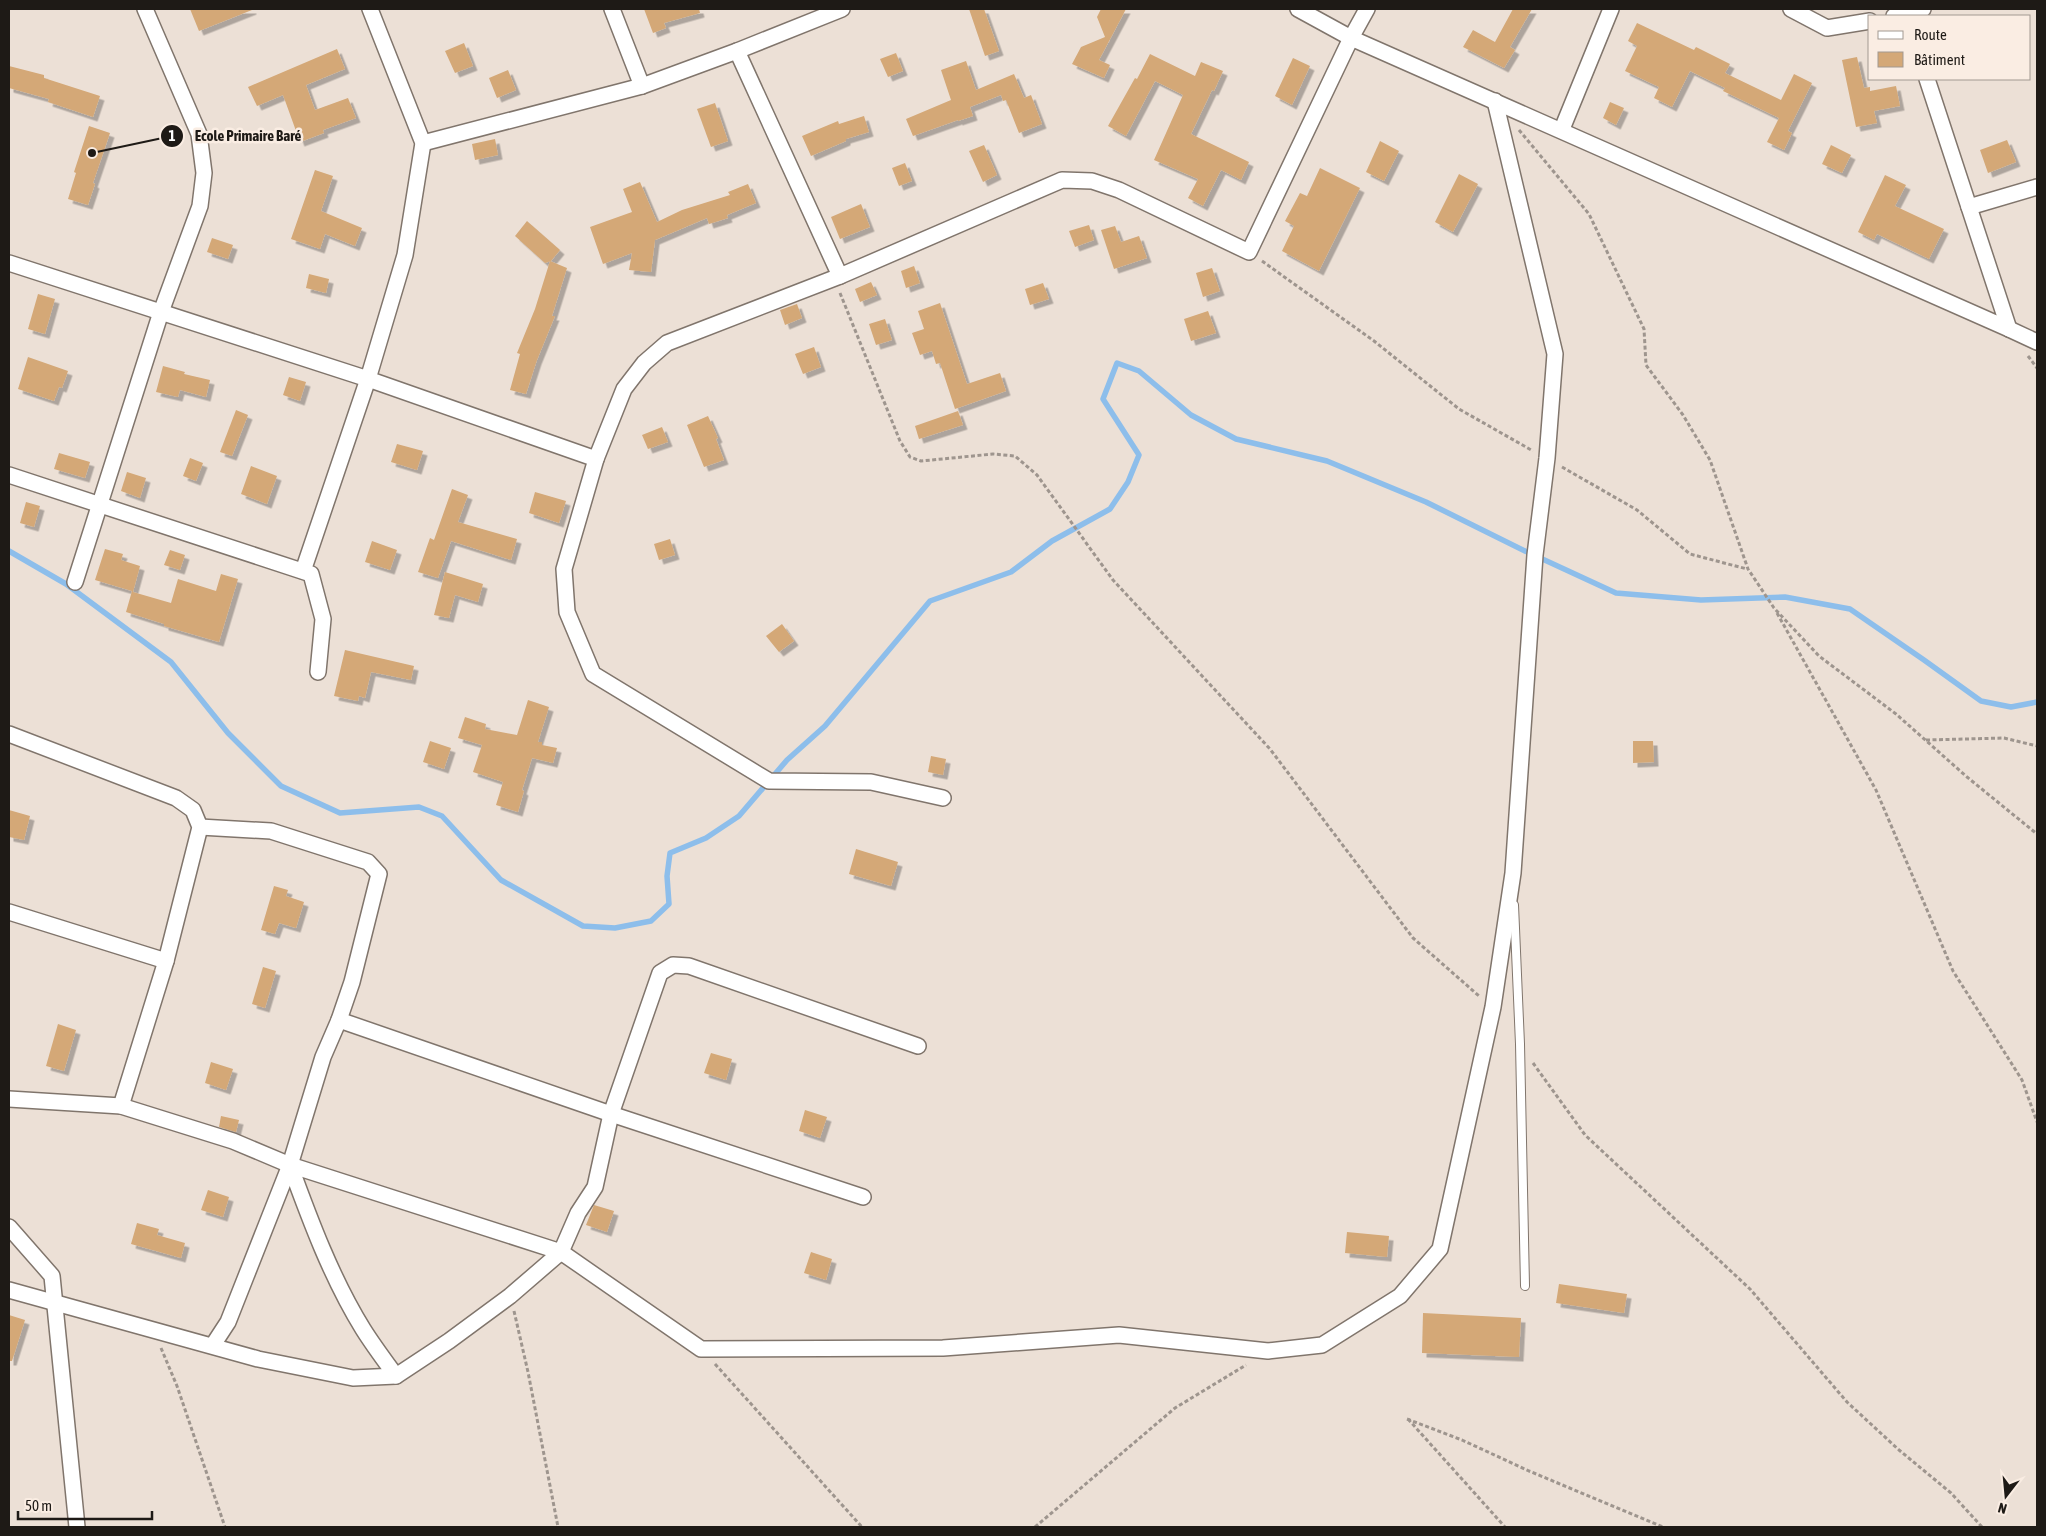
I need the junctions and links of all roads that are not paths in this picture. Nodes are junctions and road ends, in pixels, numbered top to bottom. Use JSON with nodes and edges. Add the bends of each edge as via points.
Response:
{"nodes":[{"id":1,"x":146,"y":9,"type":"edge"},
{"id":2,"x":370,"y":9,"type":"edge"},
{"id":3,"x":612,"y":9,"type":"edge"},
{"id":4,"x":842,"y":9,"type":"edge"},
{"id":5,"x":1298,"y":9,"type":"edge"},
{"id":6,"x":1367,"y":9,"type":"edge"},
{"id":7,"x":1611,"y":9,"type":"edge"},
{"id":8,"x":1791,"y":9,"type":"edge"},
{"id":9,"x":1923,"y":9,"type":"edge"},
{"id":10,"x":1903,"y":14,"type":"edge"},
{"id":11,"x":1868,"y":20,"type":"edge"},
{"id":12,"x":1351,"y":38,"type":"junction"},
{"id":13,"x":737,"y":52,"type":"junction"},
{"id":14,"x":1927,"y":80,"type":"edge"},
{"id":15,"x":642,"y":86,"type":"junction"},
{"id":16,"x":1495,"y":101,"type":"junction"},
{"id":17,"x":1562,"y":129,"type":"junction"},
{"id":18,"x":423,"y":143,"type":"junction"},
{"id":19,"x":2037,"y":188,"type":"edge"},
{"id":20,"x":1969,"y":207,"type":"junction"},
{"id":21,"x":9,"y":263,"type":"edge"},
{"id":22,"x":837,"y":278,"type":"junction"},
{"id":23,"x":162,"y":312,"type":"junction"},
{"id":24,"x":2009,"y":329,"type":"junction"},
{"id":25,"x":2037,"y":342,"type":"edge"},
{"id":26,"x":368,"y":379,"type":"junction"},
{"id":27,"x":596,"y":460,"type":"junction"},
{"id":28,"x":9,"y":475,"type":"edge"},
{"id":29,"x":99,"y":504,"type":"junction"},
{"id":30,"x":303,"y":571,"type":"junction"},
{"id":31,"x":75,"y":582,"type":"dead end"},
{"id":32,"x":318,"y":672,"type":"dead end"},
{"id":33,"x":9,"y":734,"type":"edge"},
{"id":34,"x":943,"y":798,"type":"dead end"},
{"id":35,"x":200,"y":827,"type":"junction"},
{"id":36,"x":1513,"y":873,"type":"junction"},
{"id":37,"x":9,"y":912,"type":"edge"},
{"id":38,"x":166,"y":961,"type":"junction"},
{"id":39,"x":340,"y":1020,"type":"junction"},
{"id":40,"x":918,"y":1046,"type":"dead end"},
{"id":41,"x":9,"y":1100,"type":"edge"},
{"id":42,"x":122,"y":1106,"type":"junction"},
{"id":43,"x":611,"y":1114,"type":"junction"},
{"id":44,"x":290,"y":1165,"type":"junction"},
{"id":45,"x":863,"y":1198,"type":"dead end"},
{"id":46,"x":9,"y":1227,"type":"edge"},
{"id":47,"x":561,"y":1252,"type":"junction"},
{"id":48,"x":1525,"y":1286,"type":"dead end"},
{"id":49,"x":9,"y":1290,"type":"edge"},
{"id":50,"x":56,"y":1303,"type":"junction"},
{"id":51,"x":213,"y":1345,"type":"junction"},
{"id":52,"x":396,"y":1376,"type":"junction"},
{"id":53,"x":78,"y":1527,"type":"edge"}],
"edges":[{"from":1,"to":23,"type":"street","via":[[199,134],[204,172],[200,206]]},
{"from":2,"to":18,"type":"street"},
{"from":3,"to":15,"type":"street"},
{"from":4,"to":13,"type":"street"},
{"from":5,"to":12,"type":"street"},
{"from":6,"to":12,"type":"street"},
{"from":7,"to":17,"type":"street"},
{"from":8,"to":11,"type":"street","via":[[1827,28]]},
{"from":9,"to":10,"type":"street"},
{"from":12,"to":16,"type":"street"},
{"from":12,"to":22,"type":"street","via":[[1249,252],[1119,190],[1092,180],[1062,180]]},
{"from":13,"to":15,"type":"street"},
{"from":13,"to":22,"type":"street"},
{"from":14,"to":20,"type":"street"},
{"from":15,"to":18,"type":"street"},
{"from":16,"to":17,"type":"street"},
{"from":16,"to":36,"type":"street","via":[[1555,354],[1547,458],[1534,555]]},
{"from":17,"to":24,"type":"street"},
{"from":18,"to":26,"type":"street","via":[[405,255]]},
{"from":19,"to":20,"type":"street"},
{"from":20,"to":24,"type":"street"},
{"from":21,"to":23,"type":"street"},
{"from":22,"to":27,"type":"street","via":[[667,343],[644,363],[624,389]]},
{"from":23,"to":26,"type":"street"},
{"from":23,"to":29,"type":"street"},
{"from":24,"to":25,"type":"street"},
{"from":26,"to":27,"type":"street"},
{"from":26,"to":30,"type":"street"},
{"from":27,"to":34,"type":"street","via":[[564,569],[567,612],[593,674],[769,781],[871,782]]},
{"from":28,"to":29,"type":"street"},
{"from":29,"to":30,"type":"street"},
{"from":29,"to":31,"type":"street"},
{"from":30,"to":32,"type":"street","via":[[311,574],[322,619]]},
{"from":33,"to":35,"type":"street","via":[[176,798],[194,810]]},
{"from":35,"to":38,"type":"street"},
{"from":35,"to":39,"type":"street","via":[[271,831],[368,862],[379,874]]},
{"from":36,"to":47,"type":"street","via":[[1492,1007],[1440,1249],[1400,1296],[1322,1345],[1268,1351],[1120,1335],[943,1348],[701,1349]]},
{"from":36,"to":48,"type":"lane"},
{"from":37,"to":38,"type":"street"},
{"from":38,"to":42,"type":"street"},
{"from":39,"to":43,"type":"street"},
{"from":39,"to":44,"type":"street","via":[[323,1056]]},
{"from":40,"to":43,"type":"street","via":[[689,966],[673,965],[660,973]]},
{"from":41,"to":42,"type":"street"},
{"from":42,"to":44,"type":"street","via":[[233,1142]]},
{"from":43,"to":45,"type":"street"},
{"from":43,"to":47,"type":"street","via":[[595,1187],[578,1213]]},
{"from":44,"to":47,"type":"street"},
{"from":44,"to":51,"type":"street","via":[[228,1322]]},
{"from":44,"to":52,"type":"street","via":[[330,1264],[363,1328]]},
{"from":46,"to":50,"type":"street","via":[[52,1276]]},
{"from":47,"to":52,"type":"street","via":[[510,1296]]},
{"from":49,"to":50,"type":"street"},
{"from":50,"to":51,"type":"street"},
{"from":50,"to":53,"type":"street"},
{"from":51,"to":52,"type":"street","via":[[258,1359],[353,1378]]}]}
